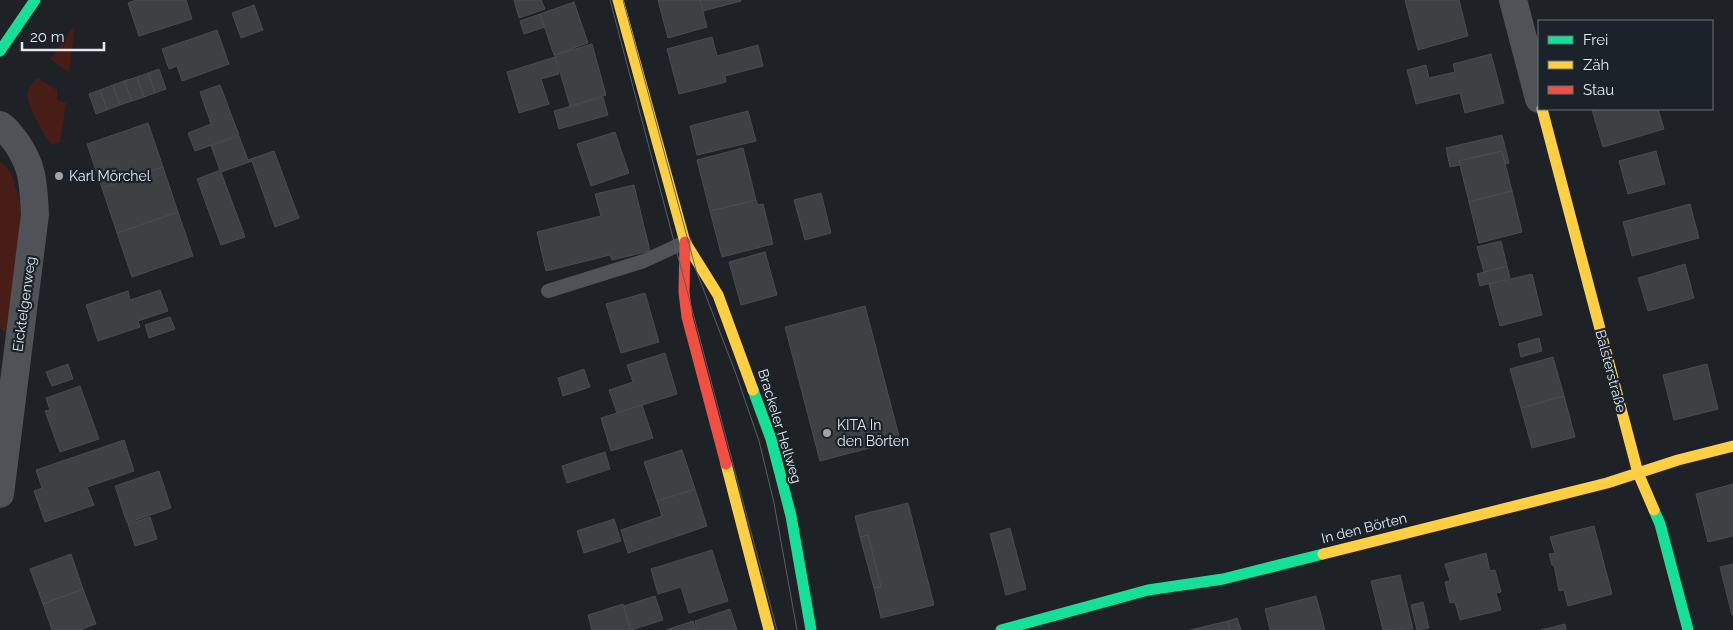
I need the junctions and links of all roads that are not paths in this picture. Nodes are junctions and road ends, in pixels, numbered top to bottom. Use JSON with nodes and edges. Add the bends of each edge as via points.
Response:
{"nodes":[{"id":1,"x":35,"y":0,"type":"edge"},
{"id":2,"x":618,"y":0,"type":"edge"},
{"id":3,"x":1513,"y":0,"type":"edge"},
{"id":4,"x":0,"y":51,"type":"edge"},
{"id":5,"x":1538,"y":95,"type":"edge"},
{"id":6,"x":1542,"y":110,"type":"edge"},
{"id":7,"x":0,"y":125,"type":"edge"},
{"id":8,"x":685,"y":242,"type":"junction"},
{"id":9,"x":548,"y":291,"type":"dead end"},
{"id":10,"x":1733,"y":446,"type":"edge"},
{"id":11,"x":1638,"y":473,"type":"junction"},
{"id":12,"x":0,"y":494,"type":"edge"},
{"id":13,"x":769,"y":628,"type":"edge"},
{"id":14,"x":811,"y":630,"type":"edge"},
{"id":15,"x":1001,"y":630,"type":"edge"},
{"id":16,"x":1688,"y":630,"type":"edge"}],
"edges":[{"from":1,"to":4,"type":"street"},
{"from":2,"to":8,"type":"street","name":"Brackeler Hellweg"},
{"from":3,"to":5,"type":"street"},
{"from":6,"to":11,"type":"street","name":"Balsterstraße"},
{"from":7,"to":12,"type":"street","name":"Eicktelgenweg","via":[[6,128],[26,157],[33,178],[35,214]]},
{"from":8,"to":9,"type":"lane","via":[[644,261]]},
{"from":8,"to":13,"type":"street","name":"Brackeler Hellweg","via":[[687,317]]},
{"from":8,"to":14,"type":"street","name":"Brackeler Hellweg","via":[[718,295],[771,439],[791,516]]},
{"from":10,"to":11,"type":"street","name":"In den Börten"},
{"from":11,"to":15,"type":"street","name":"In den Börten","via":[[1223,579],[1148,590]]},
{"from":11,"to":16,"type":"street","name":"Balsterstraße","via":[[1660,524]]}]}
